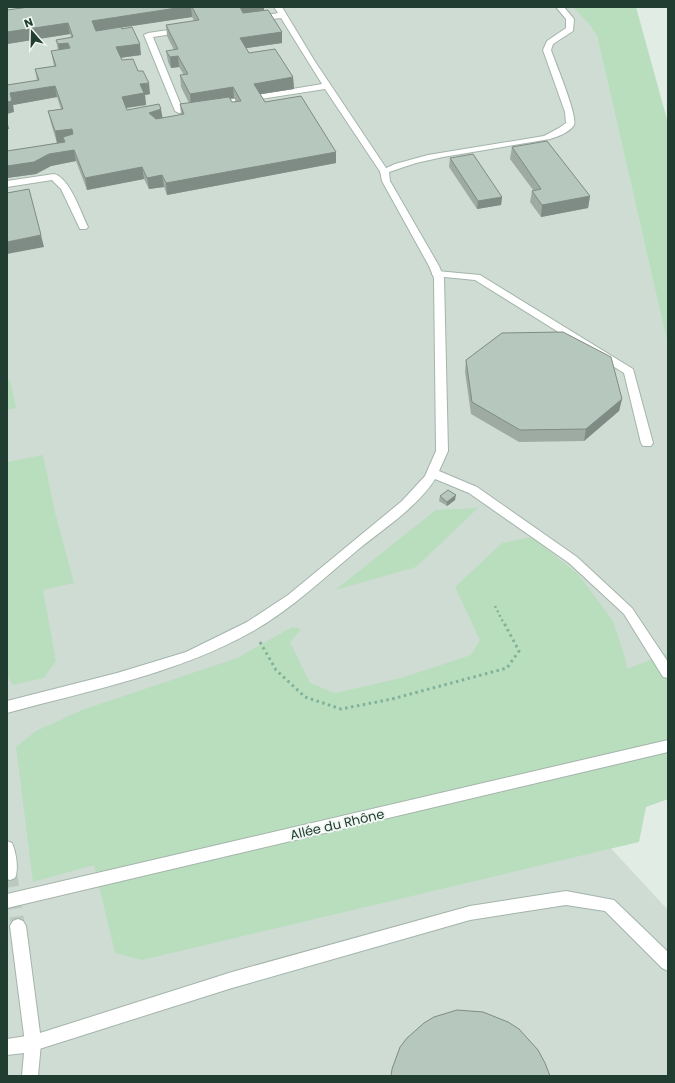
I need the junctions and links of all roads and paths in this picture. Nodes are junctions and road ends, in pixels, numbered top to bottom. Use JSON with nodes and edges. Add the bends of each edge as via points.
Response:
{"nodes":[{"id":1,"x":278,"y":7,"type":"edge"},
{"id":2,"x":560,"y":7,"type":"edge"},
{"id":3,"x":283,"y":15,"type":"junction"},
{"id":4,"x":246,"y":21,"type":"edge"},
{"id":5,"x":193,"y":28,"type":"edge"},
{"id":6,"x":328,"y":86,"type":"junction"},
{"id":7,"x":384,"y":170,"type":"junction"},
{"id":8,"x":7,"y":184,"type":"edge"},
{"id":9,"x":82,"y":227,"type":"dead end"},
{"id":10,"x":437,"y":274,"type":"junction"},
{"id":11,"x":647,"y":443,"type":"dead end"},
{"id":12,"x":432,"y":473,"type":"junction"},
{"id":13,"x":495,"y":606,"type":"dead end"},
{"id":14,"x":251,"y":626,"type":"junction"},
{"id":15,"x":668,"y":673,"type":"edge"},
{"id":16,"x":7,"y":707,"type":"edge"},
{"id":17,"x":668,"y":746,"type":"edge"},
{"id":18,"x":7,"y":848,"type":"edge"},
{"id":19,"x":10,"y":873,"type":"dead end"},
{"id":20,"x":7,"y":901,"type":"edge"},
{"id":21,"x":18,"y":926,"type":"tunnel mouth"},
{"id":22,"x":668,"y":963,"type":"edge"},
{"id":23,"x":33,"y":1043,"type":"junction"},
{"id":24,"x":7,"y":1047,"type":"edge"},
{"id":25,"x":30,"y":1076,"type":"edge"}],
"edges":[{"from":1,"to":3,"type":"street"},
{"from":2,"to":7,"type":"street","via":[[570,19],[570,29],[550,43],[547,50],[569,112],[570,124],[560,133],[538,140],[402,164]]},
{"from":3,"to":4,"type":"street"},
{"from":3,"to":6,"type":"street"},
{"from":5,"to":6,"type":"street","via":[[148,35],[179,110]]},
{"from":6,"to":7,"type":"street"},
{"from":7,"to":10,"type":"street","via":[[386,181]]},
{"from":8,"to":9,"type":"street","via":[[54,177],[65,188]]},
{"from":10,"to":11,"type":"street","via":[[477,277],[629,371]]},
{"from":10,"to":12,"type":"street","via":[[442,451]]},
{"from":12,"to":14,"type":"street","via":[[406,504],[292,598]]},
{"from":12,"to":15,"type":"street","via":[[473,490],[573,560],[628,611]]},
{"from":13,"to":14,"type":"path","via":[[519,651],[507,668],[392,699],[341,709],[305,697],[276,670]]},
{"from":14,"to":16,"type":"street","via":[[190,656]]},
{"from":17,"to":20,"type":"street","name":"Allée du Rhône"},
{"from":18,"to":19,"type":"street"},
{"from":21,"to":23,"type":"street"},
{"from":22,"to":23,"type":"street","via":[[609,905],[566,898],[470,913],[232,980]]},
{"from":23,"to":24,"type":"street"},
{"from":23,"to":25,"type":"street"}]}
